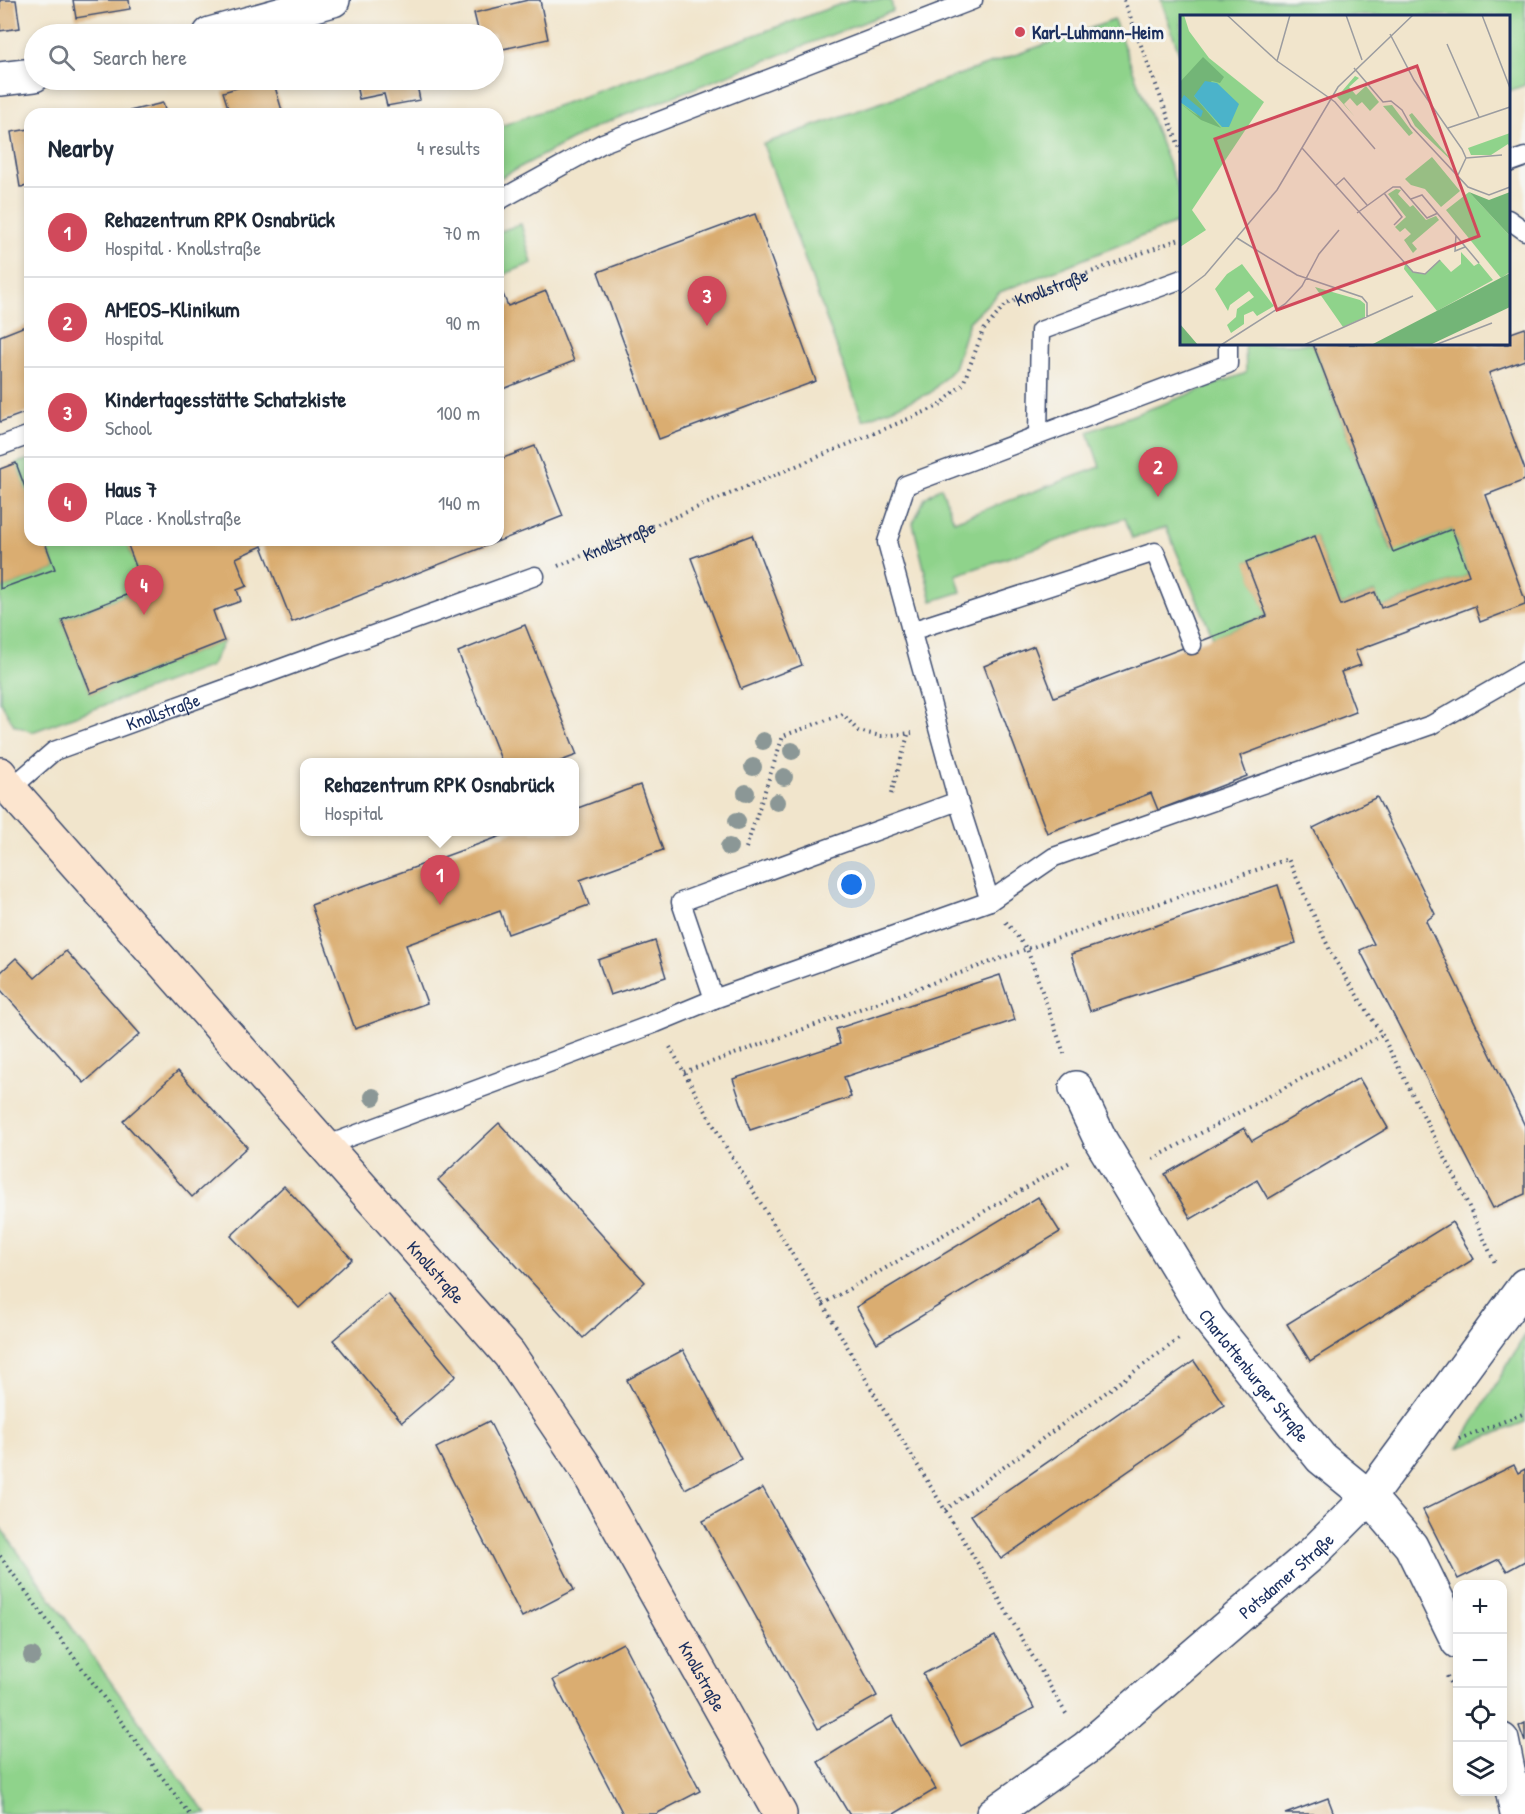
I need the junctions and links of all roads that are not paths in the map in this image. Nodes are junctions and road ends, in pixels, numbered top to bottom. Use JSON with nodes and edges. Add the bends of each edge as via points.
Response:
{"nodes":[{"id":1,"x":333,"y":0,"type":"edge"},
{"id":2,"x":973,"y":0,"type":"edge"},
{"id":3,"x":246,"y":24,"type":"edge"},
{"id":4,"x":24,"y":76,"type":"edge"},
{"id":5,"x":0,"y":79,"type":"edge"},
{"id":6,"x":1525,"y":157,"type":"edge"},
{"id":7,"x":1510,"y":163,"type":"edge"},
{"id":8,"x":504,"y":198,"type":"edge"},
{"id":9,"x":1510,"y":220,"type":"edge"},
{"id":10,"x":1525,"y":231,"type":"edge"},
{"id":11,"x":1180,"y":280,"type":"edge"},
{"id":12,"x":1228,"y":345,"type":"edge"},
{"id":13,"x":1038,"y":435,"type":"junction"},
{"id":14,"x":24,"y":437,"type":"edge"},
{"id":15,"x":0,"y":446,"type":"edge"},
{"id":16,"x":535,"y":576,"type":"road end"},
{"id":17,"x":911,"y":631,"type":"junction"},
{"id":18,"x":1192,"y":645,"type":"dead end"},
{"id":19,"x":1525,"y":671,"type":"edge"},
{"id":20,"x":3,"y":786,"type":"edge"},
{"id":21,"x":958,"y":801,"type":"junction"},
{"id":22,"x":990,"y":901,"type":"junction"},
{"id":23,"x":714,"y":999,"type":"junction"},
{"id":24,"x":1076,"y":1088,"type":"road end"},
{"id":25,"x":324,"y":1146,"type":"junction"},
{"id":26,"x":1519,"y":1293,"type":"edge"},
{"id":27,"x":1369,"y":1497,"type":"junction"},
{"id":28,"x":1451,"y":1655,"type":"edge"},
{"id":29,"x":1503,"y":1742,"type":"edge"},
{"id":30,"x":780,"y":1814,"type":"edge"},
{"id":31,"x":993,"y":1814,"type":"edge"},
{"id":32,"x":1517,"y":1814,"type":"edge"}],
"edges":[{"from":1,"to":3,"type":"street"},
{"from":2,"to":8,"type":"lane","via":[[603,143]]},
{"from":4,"to":5,"type":"street"},
{"from":6,"to":7,"type":"lane"},
{"from":9,"to":10,"type":"lane"},
{"from":11,"to":13,"type":"lane","via":[[1040,331]]},
{"from":12,"to":13,"type":"lane","via":[[1228,364]]},
{"from":13,"to":17,"type":"lane","via":[[906,485],[887,542]]},
{"from":14,"to":15,"type":"lane"},
{"from":16,"to":20,"type":"lane","name":"Knollstraße","via":[[54,751]]},
{"from":17,"to":18,"type":"lane","via":[[1155,552]]},
{"from":17,"to":21,"type":"lane"},
{"from":19,"to":22,"type":"lane","via":[[1431,725],[1054,857]]},
{"from":20,"to":25,"type":"street","name":"Knollstraße"},
{"from":21,"to":22,"type":"lane"},
{"from":21,"to":23,"type":"lane","via":[[681,902]]},
{"from":22,"to":23,"type":"lane"},
{"from":23,"to":25,"type":"lane"},
{"from":24,"to":27,"type":"street","name":"Charlottenburger Straße","via":[[1101,1142],[1209,1319],[1321,1458]]},
{"from":25,"to":30,"type":"street","name":"Knollstraße","via":[[521,1372],[584,1465]]},
{"from":26,"to":27,"type":"street","name":"Potsdamer Straße"},
{"from":27,"to":28,"type":"street","name":"Charlottenburger Straße","via":[[1411,1546]]},
{"from":27,"to":31,"type":"street","name":"Potsdamer Straße","via":[[1314,1552],[1086,1748]]},
{"from":29,"to":32,"type":"street"}]}
